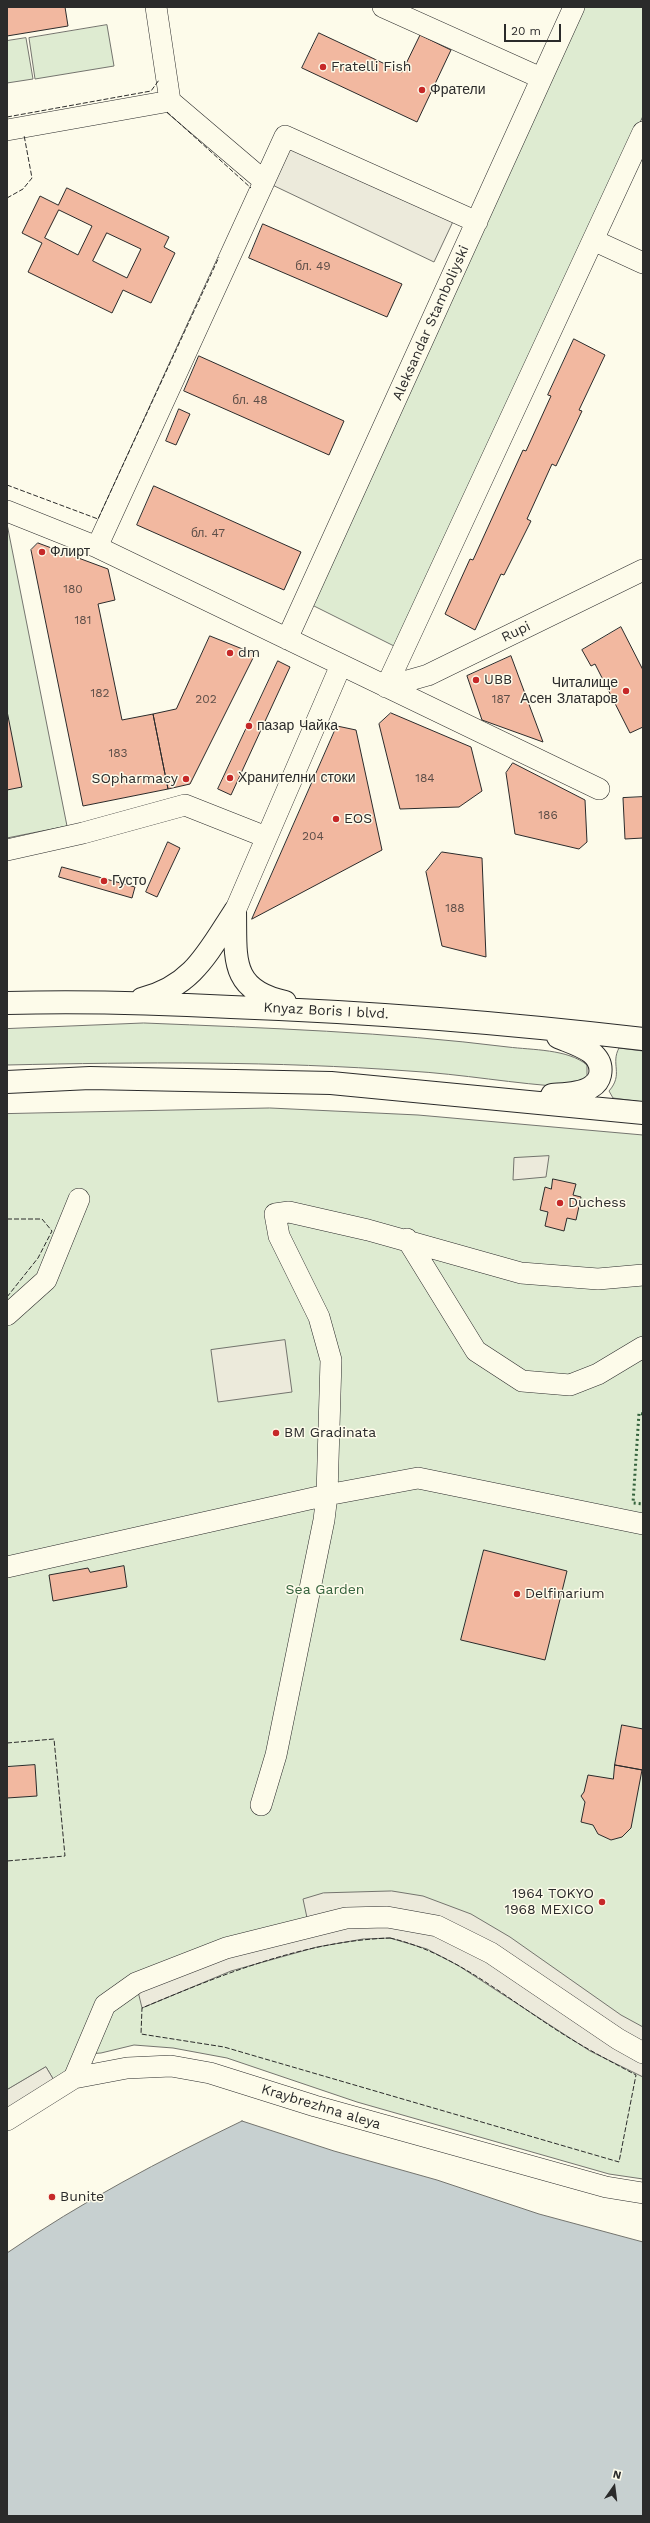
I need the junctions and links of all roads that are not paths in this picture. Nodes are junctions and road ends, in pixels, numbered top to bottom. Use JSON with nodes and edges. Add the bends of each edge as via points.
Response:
{"nodes":[{"id":1,"x":156,"y":7,"type":"edge"},
{"id":2,"x":574,"y":7,"type":"edge"},
{"id":3,"x":392,"y":9,"type":"edge"},
{"id":4,"x":542,"y":78,"type":"junction"},
{"id":5,"x":170,"y":101,"type":"junction"},
{"id":6,"x":7,"y":130,"type":"edge"},
{"id":7,"x":643,"y":132,"type":"edge"},
{"id":8,"x":264,"y":181,"type":"junction"},
{"id":9,"x":477,"y":222,"type":"junction"},
{"id":10,"x":594,"y":240,"type":"junction"},
{"id":11,"x":643,"y":263,"type":"edge"},
{"id":12,"x":7,"y":511,"type":"edge"},
{"id":13,"x":97,"y":547,"type":"junction"},
{"id":14,"x":643,"y":570,"type":"edge"},
{"id":15,"x":287,"y":639,"type":"junction"},
{"id":16,"x":341,"y":665,"type":"junction"},
{"id":17,"x":386,"y":687,"type":"junction"},
{"id":18,"x":599,"y":789,"type":"dead end"},
{"id":19,"x":266,"y":837,"type":"junction"},
{"id":20,"x":7,"y":850,"type":"edge"},
{"id":21,"x":235,"y":911,"type":"junction"},
{"id":22,"x":131,"y":1002,"type":"junction"},
{"id":23,"x":7,"y":1003,"type":"edge"},
{"id":24,"x":322,"y":1010,"type":"junction"},
{"id":25,"x":533,"y":1027,"type":"junction"},
{"id":26,"x":643,"y":1039,"type":"edge"},
{"id":27,"x":7,"y":1082,"type":"edge"},
{"id":28,"x":521,"y":1100,"type":"junction"},
{"id":29,"x":643,"y":1113,"type":"edge"},
{"id":30,"x":79,"y":1199,"type":"dead end"},
{"id":31,"x":407,"y":1239,"type":"junction"},
{"id":32,"x":643,"y":1275,"type":"edge"},
{"id":33,"x":7,"y":1315,"type":"edge"},
{"id":34,"x":643,"y":1347,"type":"edge"},
{"id":35,"x":327,"y":1495,"type":"junction"},
{"id":36,"x":643,"y":1524,"type":"edge"},
{"id":37,"x":7,"y":1567,"type":"edge"},
{"id":38,"x":261,"y":1805,"type":"dead end"},
{"id":39,"x":643,"y":2053,"type":"edge"},
{"id":40,"x":74,"y":2078,"type":"junction"},
{"id":41,"x":7,"y":2120,"type":"edge"},
{"id":42,"x":643,"y":2193,"type":"edge"}],
"edges":[{"from":1,"to":5,"type":"street"},
{"from":2,"to":4,"type":"street","name":"Aleksandar Stamboliyski"},
{"from":3,"to":4,"type":"street"},
{"from":4,"to":9,"type":"street","name":"Aleksandar Stamboliyski"},
{"from":5,"to":6,"type":"street"},
{"from":5,"to":8,"type":"street"},
{"from":7,"to":10,"type":"street"},
{"from":8,"to":9,"type":"street","via":[[285,136]]},
{"from":8,"to":13,"type":"street"},
{"from":9,"to":15,"type":"street","name":"Aleksandar Stamboliyski"},
{"from":10,"to":11,"type":"street"},
{"from":10,"to":17,"type":"street"},
{"from":12,"to":13,"type":"street"},
{"from":13,"to":15,"type":"street"},
{"from":14,"to":17,"type":"street","name":"Rupi","via":[[428,675]]},
{"from":15,"to":16,"type":"street"},
{"from":16,"to":17,"type":"street"},
{"from":16,"to":19,"type":"street"},
{"from":17,"to":18,"type":"street"},
{"from":19,"to":20,"type":"street","via":[[185,806]]},
{"from":19,"to":21,"type":"street"},
{"from":21,"to":22,"type":"main road","via":[[201,962],[184,980],[155,995]]},
{"from":21,"to":24,"type":"main road","via":[[236,965],[249,986],[274,1000]]},
{"from":22,"to":23,"type":"main road","name":"Knyaz Boris I blvd."},
{"from":22,"to":24,"type":"main road","name":"Knyaz Boris I blvd."},
{"from":24,"to":25,"type":"main road","name":"Knyaz Boris I blvd."},
{"from":25,"to":26,"type":"main road","name":"Knyaz Boris I blvd."},
{"from":25,"to":28,"type":"main road","via":[[588,1050],[596,1056],[601,1072],[599,1080],[591,1087],[580,1091]]},
{"from":27,"to":28,"type":"main road","via":[[98,1078],[315,1082]]},
{"from":28,"to":29,"type":"main road"},
{"from":30,"to":33,"type":"street","via":[[46,1280]]},
{"from":31,"to":32,"type":"street","via":[[521,1273],[598,1279]]},
{"from":31,"to":34,"type":"street","via":[[476,1351],[522,1381],[570,1385],[598,1374]]},
{"from":31,"to":35,"type":"street","via":[[289,1212],[275,1214],[279,1236],[319,1317],[331,1360]]},
{"from":35,"to":36,"type":"street","via":[[418,1478]]},
{"from":35,"to":37,"type":"street"},
{"from":35,"to":38,"type":"street","via":[[276,1755]]},
{"from":39,"to":40,"type":"street","via":[[490,1953],[437,1926],[387,1917],[346,1918],[226,1948],[136,1983],[105,2005]]},
{"from":40,"to":41,"type":"street","name":"Kraybrezhna aleya"},
{"from":40,"to":42,"type":"street","name":"Kraybrezhna aleya","via":[[127,2068],[171,2066],[210,2073],[457,2146],[606,2187]]}]}
